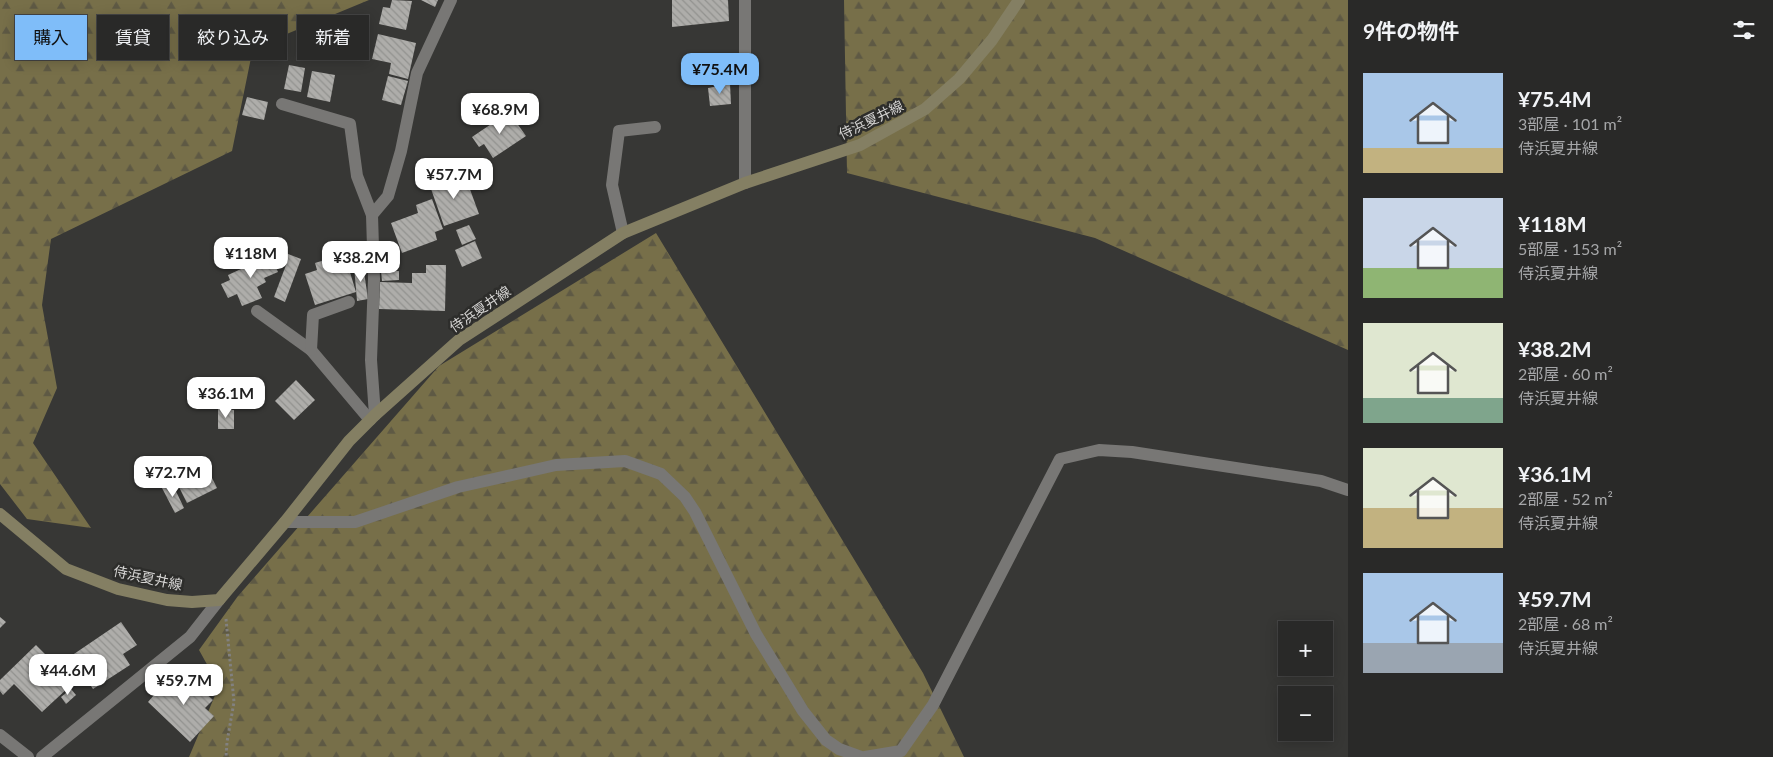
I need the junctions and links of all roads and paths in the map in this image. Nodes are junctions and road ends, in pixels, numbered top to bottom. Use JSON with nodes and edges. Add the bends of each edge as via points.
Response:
{"nodes":[{"id":1,"x":451,"y":0,"type":"edge"},
{"id":2,"x":745,"y":0,"type":"edge"},
{"id":3,"x":1019,"y":0,"type":"edge"},
{"id":4,"x":282,"y":104,"type":"dead end"},
{"id":5,"x":655,"y":127,"type":"dead end"},
{"id":6,"x":745,"y":183,"type":"junction"},
{"id":7,"x":372,"y":216,"type":"junction"},
{"id":8,"x":623,"y":233,"type":"junction"},
{"id":9,"x":349,"y":302,"type":"dead end"},
{"id":10,"x":257,"y":312,"type":"dead end"},
{"id":11,"x":311,"y":350,"type":"junction"},
{"id":12,"x":372,"y":418,"type":"junction"},
{"id":13,"x":1348,"y":490,"type":"edge"},
{"id":14,"x":0,"y":514,"type":"edge"},
{"id":15,"x":285,"y":522,"type":"junction"},
{"id":16,"x":219,"y":600,"type":"junction"},
{"id":17,"x":228,"y":613,"type":"dead end"},
{"id":18,"x":0,"y":735,"type":"edge"},
{"id":19,"x":28,"y":757,"type":"edge"},
{"id":20,"x":42,"y":757,"type":"edge"},
{"id":21,"x":226,"y":757,"type":"edge"},
{"id":22,"x":861,"y":757,"type":"edge"},
{"id":23,"x":865,"y":757,"type":"edge"}],
"edges":[{"from":1,"to":7,"type":"street","via":[[418,73],[388,196]]},
{"from":2,"to":6,"type":"street"},
{"from":3,"to":6,"type":"main road","name":"侍浜夏井線","via":[[992,40],[959,79],[925,109],[860,145]]},
{"from":4,"to":7,"type":"street","via":[[350,124],[357,176]]},
{"from":5,"to":8,"type":"street","via":[[619,131],[612,185]]},
{"from":6,"to":8,"type":"main road","name":"侍浜夏井線"},
{"from":7,"to":12,"type":"street"},
{"from":8,"to":12,"type":"main road","name":"侍浜夏井線","via":[[459,340]]},
{"from":9,"to":11,"type":"street","via":[[313,315]]},
{"from":10,"to":11,"type":"street"},
{"from":11,"to":12,"type":"street"},
{"from":12,"to":15,"type":"main road","name":"侍浜夏井線","via":[[349,441]]},
{"from":13,"to":23,"type":"street","via":[[1321,480],[1132,452],[1099,450],[1060,459],[933,705],[901,751]]},
{"from":14,"to":16,"type":"main road","name":"侍浜夏井線","via":[[66,569],[118,589],[167,600]]},
{"from":15,"to":16,"type":"main road","name":"侍浜夏井線"},
{"from":15,"to":22,"type":"street","via":[[355,522],[458,487],[556,465],[625,461],[661,474],[685,497],[695,512],[756,634],[803,711],[826,740]]},
{"from":16,"to":20,"type":"street","via":[[190,637]]},
{"from":17,"to":21,"type":"path","via":[[226,622],[234,702]]},
{"from":18,"to":19,"type":"street"}]}
